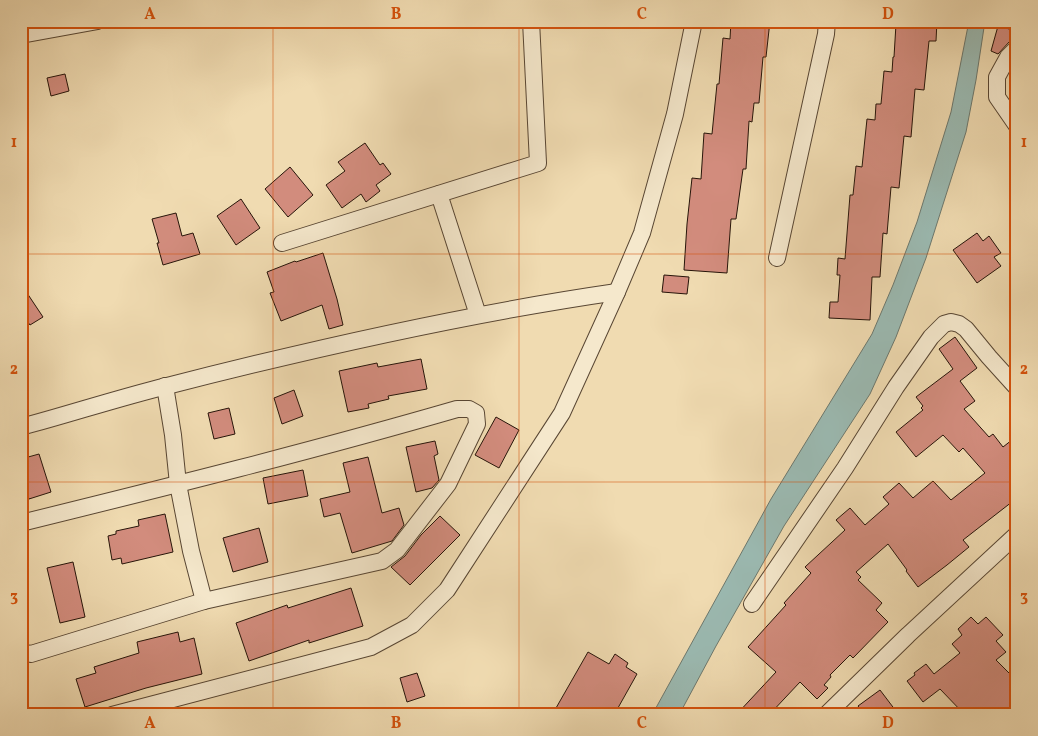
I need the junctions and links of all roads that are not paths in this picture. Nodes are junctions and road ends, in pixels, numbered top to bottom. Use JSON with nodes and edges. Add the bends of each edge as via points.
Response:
{"nodes":[{"id":1,"x":98,"y":21,"type":"edge"},
{"id":2,"x":531,"y":21,"type":"edge"},
{"id":3,"x":694,"y":21,"type":"edge"},
{"id":4,"x":827,"y":21,"type":"edge"},
{"id":5,"x":21,"y":35,"type":"edge"},
{"id":6,"x":1017,"y":48,"type":"edge"},
{"id":7,"x":1017,"y":126,"type":"edge"},
{"id":8,"x":439,"y":194,"type":"junction"},
{"id":9,"x":282,"y":243,"type":"dead end"},
{"id":10,"x":777,"y":258,"type":"dead end"},
{"id":11,"x":617,"y":292,"type":"junction"},
{"id":12,"x":478,"y":315,"type":"junction"},
{"id":13,"x":165,"y":386,"type":"junction"},
{"id":14,"x":1016,"y":387,"type":"edge"},
{"id":15,"x":21,"y":427,"type":"edge"},
{"id":16,"x":178,"y":484,"type":"junction"},
{"id":17,"x":21,"y":523,"type":"edge"},
{"id":18,"x":1017,"y":534,"type":"edge"},
{"id":19,"x":204,"y":601,"type":"junction"},
{"id":20,"x":752,"y":604,"type":"dead end"},
{"id":21,"x":21,"y":652,"type":"edge"},
{"id":22,"x":112,"y":715,"type":"edge"},
{"id":23,"x":826,"y":715,"type":"edge"}],
"edges":[{"from":1,"to":5,"type":"street"},
{"from":2,"to":8,"type":"street","via":[[538,163]]},
{"from":3,"to":11,"type":"street","via":[[675,114],[642,233]]},
{"from":4,"to":10,"type":"street"},
{"from":6,"to":7,"type":"street","via":[[997,77],[997,96]]},
{"from":8,"to":9,"type":"street"},
{"from":8,"to":12,"type":"street"},
{"from":11,"to":12,"type":"street"},
{"from":11,"to":22,"type":"street","via":[[562,413],[447,590],[412,625],[371,647]]},
{"from":12,"to":13,"type":"street"},
{"from":13,"to":15,"type":"street"},
{"from":13,"to":16,"type":"street"},
{"from":14,"to":20,"type":"street","via":[[966,329],[951,322],[944,324],[896,387]]},
{"from":16,"to":17,"type":"street"},
{"from":16,"to":19,"type":"street"},
{"from":16,"to":19,"type":"street","via":[[457,410],[469,408],[476,413],[477,424],[448,484],[396,550],[382,561]]},
{"from":18,"to":23,"type":"street"},
{"from":19,"to":21,"type":"street","via":[[31,654]]}]}
